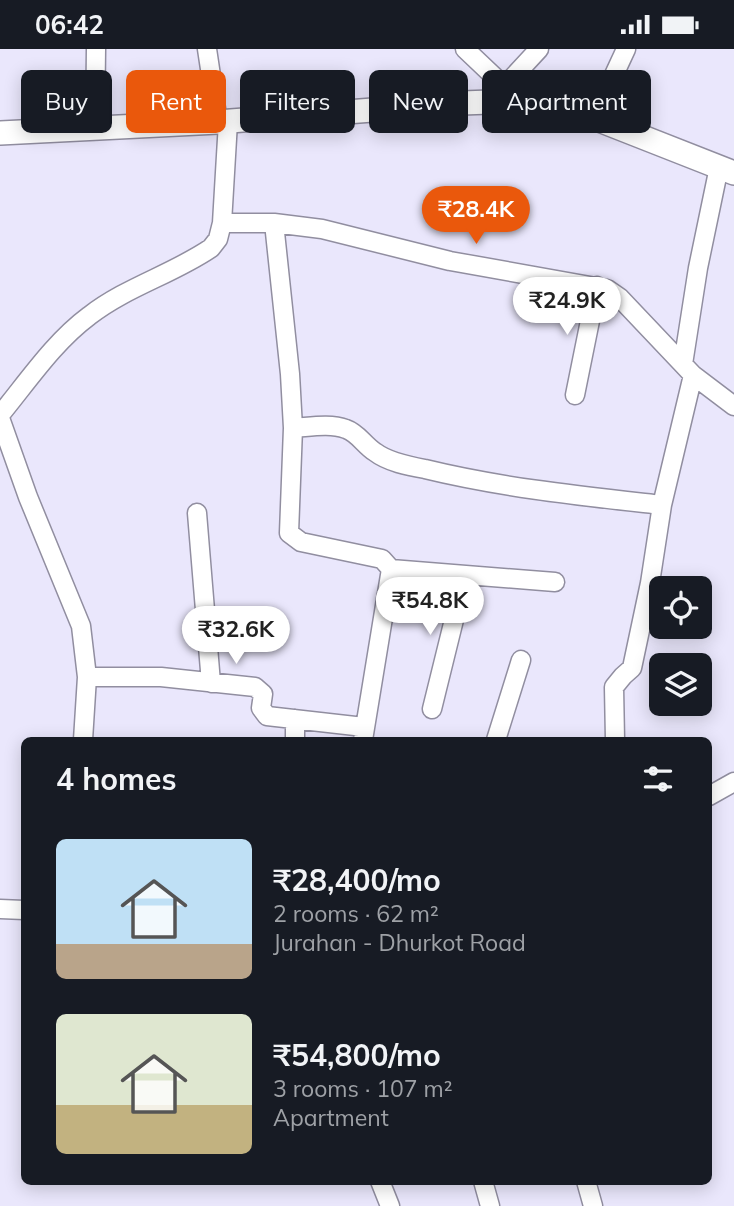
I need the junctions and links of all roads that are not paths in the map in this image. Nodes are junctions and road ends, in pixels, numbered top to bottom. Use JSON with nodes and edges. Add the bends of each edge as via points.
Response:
{"nodes":[{"id":1,"x":96,"y":49,"type":"edge"},
{"id":2,"x":207,"y":49,"type":"edge"},
{"id":3,"x":465,"y":49,"type":"edge"},
{"id":4,"x":539,"y":49,"type":"edge"},
{"id":5,"x":626,"y":49,"type":"edge"},
{"id":6,"x":96,"y":70,"type":"edge"},
{"id":7,"x":212,"y":70,"type":"edge"},
{"id":8,"x":519,"y":70,"type":"edge"},
{"id":9,"x":616,"y":70,"type":"edge"},
{"id":10,"x":482,"y":73,"type":"edge"},
{"id":11,"x":482,"y":96,"type":"edge"},
{"id":12,"x":226,"y":122,"type":"edge"},
{"id":13,"x":21,"y":132,"type":"edge"},
{"id":14,"x":0,"y":133,"type":"edge"},
{"id":15,"x":223,"y":133,"type":"edge"},
{"id":16,"x":632,"y":133,"type":"edge"},
{"id":17,"x":726,"y":170,"type":"edge"},
{"id":18,"x":222,"y":223,"type":"junction"},
{"id":19,"x":274,"y":223,"type":"junction"},
{"id":20,"x":597,"y":286,"type":"junction"},
{"id":21,"x":688,"y":369,"type":"junction"},
{"id":22,"x":575,"y":395,"type":"dead end"},
{"id":23,"x":734,"y":406,"type":"edge"},
{"id":24,"x":0,"y":417,"type":"edge"},
{"id":25,"x":293,"y":428,"type":"junction"},
{"id":26,"x":662,"y":505,"type":"junction"},
{"id":27,"x":197,"y":513,"type":"dead end"},
{"id":28,"x":391,"y":569,"type":"junction"},
{"id":29,"x":464,"y":575,"type":"junction"},
{"id":30,"x":555,"y":582,"type":"dead end"},
{"id":31,"x":521,"y":660,"type":"dead end"},
{"id":32,"x":87,"y":677,"type":"junction"},
{"id":33,"x":211,"y":683,"type":"junction"},
{"id":34,"x":432,"y":709,"type":"dead end"},
{"id":35,"x":295,"y":719,"type":"junction"},
{"id":36,"x":363,"y":734,"type":"edge"},
{"id":37,"x":83,"y":737,"type":"edge"},
{"id":38,"x":295,"y":737,"type":"edge"},
{"id":39,"x":497,"y":737,"type":"edge"},
{"id":40,"x":615,"y":737,"type":"edge"},
{"id":41,"x":734,"y":782,"type":"edge"},
{"id":42,"x":712,"y":794,"type":"edge"},
{"id":43,"x":0,"y":909,"type":"edge"},
{"id":44,"x":21,"y":910,"type":"edge"},
{"id":45,"x":382,"y":1185,"type":"edge"},
{"id":46,"x":484,"y":1185,"type":"edge"},
{"id":47,"x":587,"y":1185,"type":"edge"},
{"id":48,"x":390,"y":1206,"type":"edge"},
{"id":49,"x":490,"y":1206,"type":"edge"},
{"id":50,"x":593,"y":1206,"type":"edge"}],
"edges":[{"from":1,"to":6,"type":"street"},
{"from":2,"to":7,"type":"street"},
{"from":3,"to":10,"type":"street"},
{"from":4,"to":8,"type":"street"},
{"from":5,"to":9,"type":"street"},
{"from":11,"to":12,"type":"street"},
{"from":13,"to":14,"type":"street"},
{"from":15,"to":18,"type":"street"},
{"from":16,"to":17,"type":"street"},
{"from":17,"to":21,"type":"street","via":[[698,268]]},
{"from":18,"to":19,"type":"street"},
{"from":18,"to":24,"type":"street","via":[[211,248],[90,316],[62,341]]},
{"from":19,"to":20,"type":"street","via":[[322,229],[450,261]]},
{"from":19,"to":25,"type":"street"},
{"from":20,"to":21,"type":"street","via":[[620,298]]},
{"from":20,"to":22,"type":"street"},
{"from":21,"to":23,"type":"street"},
{"from":21,"to":26,"type":"street"},
{"from":24,"to":32,"type":"street","via":[[81,626]]},
{"from":25,"to":26,"type":"street","via":[[346,429],[380,456],[470,479]]},
{"from":25,"to":28,"type":"street","via":[[289,533],[301,542],[382,559]]},
{"from":26,"to":40,"type":"street","via":[[632,668],[614,687]]},
{"from":27,"to":33,"type":"street"},
{"from":28,"to":29,"type":"street"},
{"from":28,"to":36,"type":"street"},
{"from":29,"to":30,"type":"street"},
{"from":29,"to":34,"type":"street"},
{"from":31,"to":39,"type":"street"},
{"from":32,"to":33,"type":"street","via":[[161,677]]},
{"from":32,"to":37,"type":"street"},
{"from":33,"to":35,"type":"street","via":[[255,687],[263,694],[261,708],[267,716]]},
{"from":35,"to":36,"type":"street"},
{"from":35,"to":38,"type":"street"},
{"from":41,"to":42,"type":"street"},
{"from":43,"to":44,"type":"street"},
{"from":45,"to":48,"type":"street"},
{"from":46,"to":49,"type":"street"},
{"from":47,"to":50,"type":"street"}]}
